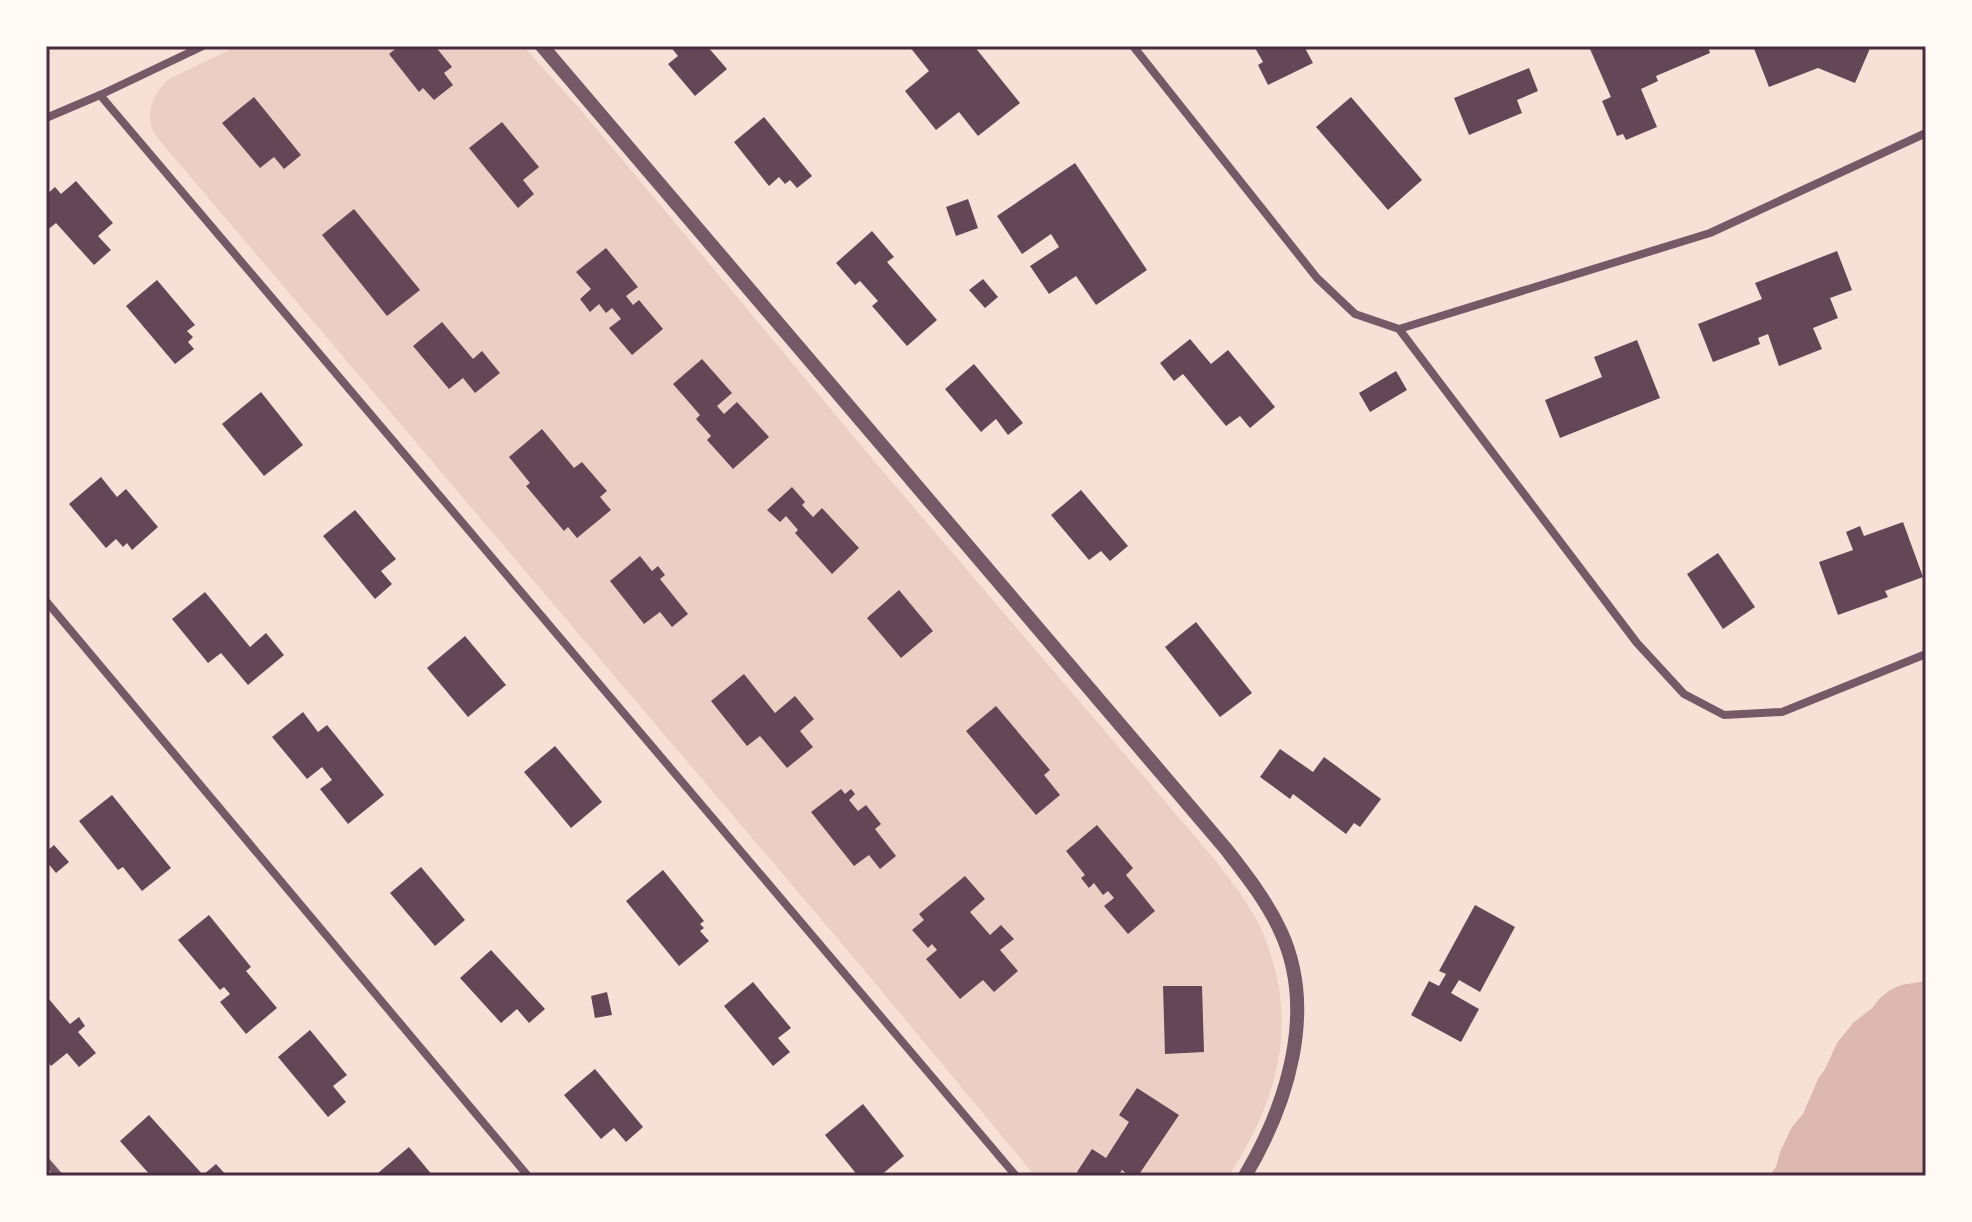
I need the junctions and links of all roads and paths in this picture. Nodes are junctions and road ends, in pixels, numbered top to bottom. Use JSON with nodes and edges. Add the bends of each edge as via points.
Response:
{"nodes":[{"id":1,"x":203,"y":46,"type":"edge"},
{"id":2,"x":542,"y":46,"type":"edge"},
{"id":3,"x":1133,"y":46,"type":"edge"},
{"id":4,"x":100,"y":95,"type":"junction"},
{"id":5,"x":46,"y":118,"type":"edge"},
{"id":6,"x":1926,"y":133,"type":"edge"},
{"id":7,"x":1399,"y":329,"type":"junction"},
{"id":8,"x":46,"y":601,"type":"edge"},
{"id":9,"x":1926,"y":654,"type":"edge"},
{"id":10,"x":46,"y":1161,"type":"edge"},
{"id":11,"x":59,"y":1176,"type":"edge"},
{"id":12,"x":528,"y":1176,"type":"edge"},
{"id":13,"x":1016,"y":1176,"type":"edge"},
{"id":14,"x":1245,"y":1176,"type":"edge"}],
"edges":[{"from":1,"to":4,"type":"street"},
{"from":2,"to":14,"type":"street","via":[[1262,895],[1291,962],[1297,992],[1296,1040],[1270,1127]]},
{"from":3,"to":7,"type":"street","via":[[1317,278],[1355,314]]},
{"from":4,"to":5,"type":"street"},
{"from":4,"to":13,"type":"street"},
{"from":6,"to":7,"type":"street","via":[[1710,233]]},
{"from":7,"to":9,"type":"street","via":[[1637,643],[1684,694],[1724,715],[1782,712]]},
{"from":8,"to":12,"type":"street"},
{"from":10,"to":11,"type":"street"}]}
